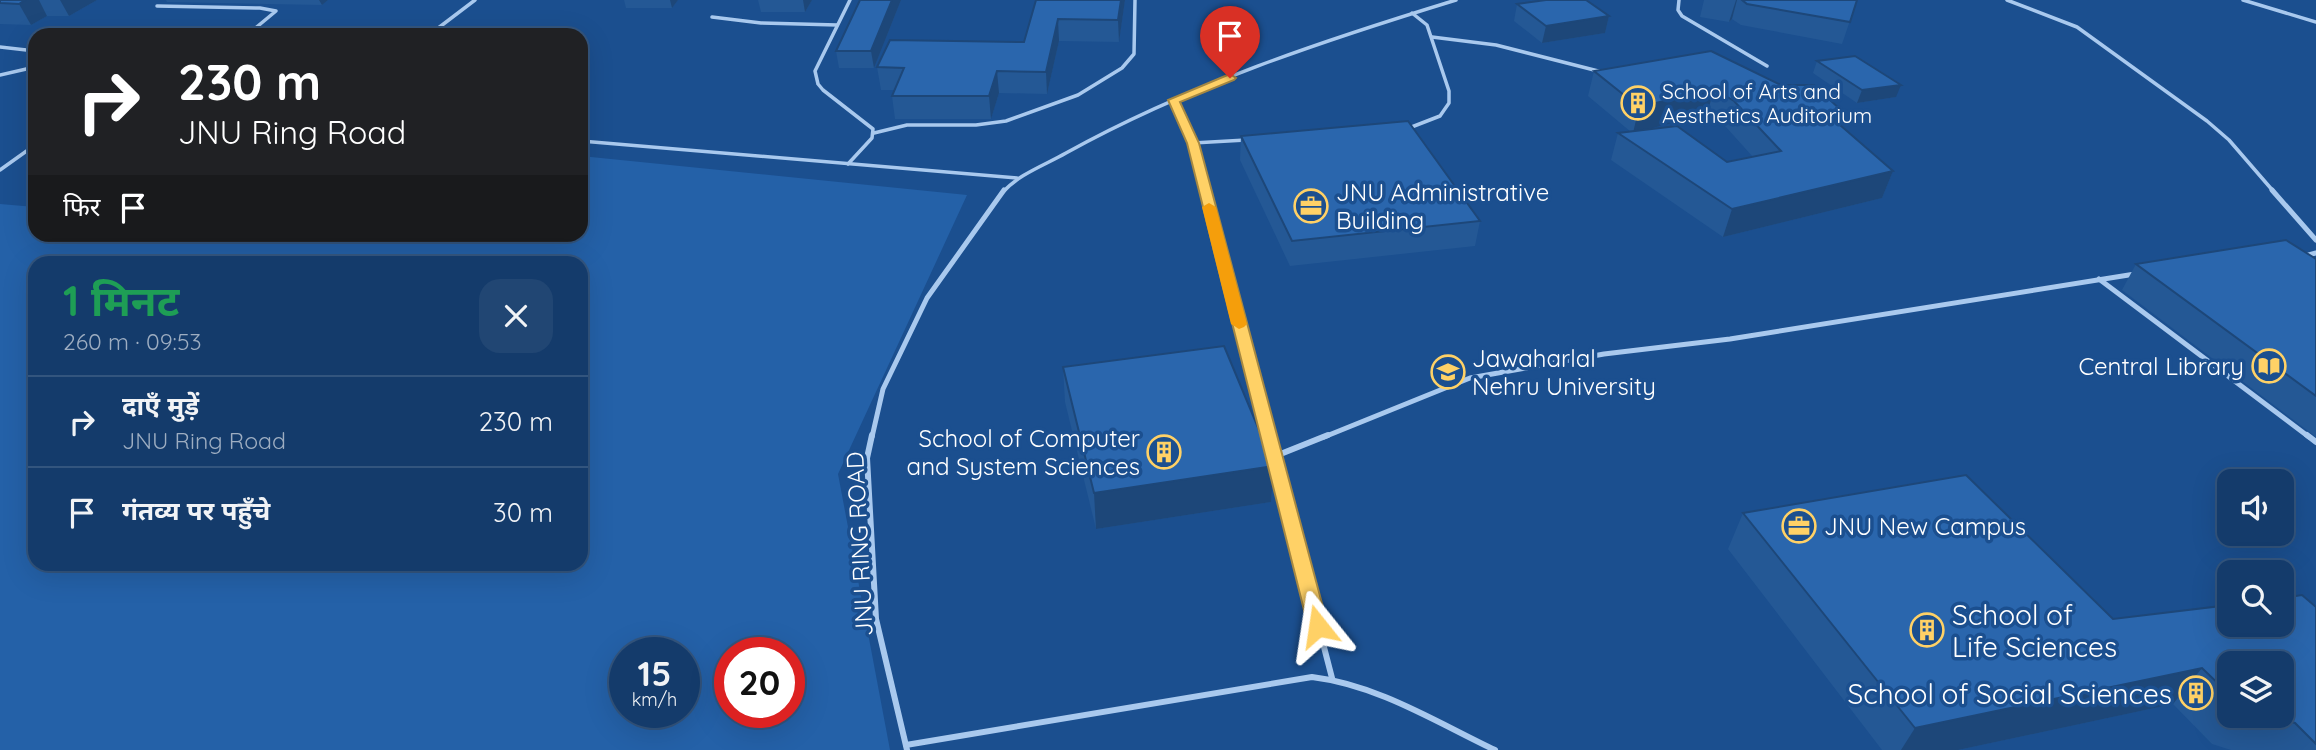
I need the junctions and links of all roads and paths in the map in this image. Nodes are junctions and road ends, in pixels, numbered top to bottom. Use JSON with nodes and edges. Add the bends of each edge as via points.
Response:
{"nodes":[{"id":1,"x":475,"y":0,"type":"edge"},
{"id":2,"x":850,"y":0,"type":"edge"},
{"id":3,"x":1136,"y":0,"type":"edge"},
{"id":4,"x":1456,"y":0,"type":"edge"},
{"id":5,"x":1679,"y":0,"type":"edge"},
{"id":6,"x":2007,"y":0,"type":"edge"},
{"id":7,"x":2243,"y":0,"type":"edge"},
{"id":8,"x":157,"y":6,"type":"dead end"},
{"id":9,"x":1412,"y":13,"type":"junction"},
{"id":10,"x":712,"y":17,"type":"dead end"},
{"id":11,"x":2316,"y":22,"type":"edge"},
{"id":12,"x":837,"y":25,"type":"junction"},
{"id":13,"x":255,"y":28,"type":"edge"},
{"id":14,"x":438,"y":28,"type":"edge"},
{"id":15,"x":1432,"y":37,"type":"junction"},
{"id":16,"x":0,"y":47,"type":"edge"},
{"id":17,"x":28,"y":50,"type":"edge"},
{"id":18,"x":1767,"y":66,"type":"dead end"},
{"id":19,"x":28,"y":69,"type":"edge"},
{"id":20,"x":1605,"y":73,"type":"edge"},
{"id":21,"x":0,"y":75,"type":"edge"},
{"id":22,"x":1174,"y":100,"type":"junction"},
{"id":23,"x":1403,"y":129,"type":"edge"},
{"id":24,"x":874,"y":133,"type":"junction"},
{"id":25,"x":1258,"y":139,"type":"edge"},
{"id":26,"x":588,"y":142,"type":"edge"},
{"id":27,"x":1193,"y":143,"type":"junction"},
{"id":28,"x":28,"y":150,"type":"edge"},
{"id":29,"x":848,"y":164,"type":"junction"},
{"id":30,"x":0,"y":170,"type":"edge"},
{"id":31,"x":1018,"y":178,"type":"junction"},
{"id":32,"x":2316,"y":240,"type":"edge"},
{"id":33,"x":2316,"y":253,"type":"edge"},
{"id":34,"x":2297,"y":257,"type":"edge"},
{"id":35,"x":2149,"y":273,"type":"edge"},
{"id":36,"x":2099,"y":279,"type":"junction"},
{"id":37,"x":2316,"y":442,"type":"edge"},
{"id":38,"x":1273,"y":457,"type":"junction"},
{"id":39,"x":1332,"y":678,"type":"junction"},
{"id":40,"x":906,"y":747,"type":"edge"},
{"id":41,"x":1495,"y":750,"type":"edge"}],
"edges":[{"from":1,"to":14,"type":"lane"},
{"from":2,"to":12,"type":"lane"},
{"from":3,"to":24,"type":"lane","via":[[1134,54],[1122,68],[1078,95],[1006,121],[907,125]]},
{"from":4,"to":9,"type":"lane","name":"JNU RING ROAD"},
{"from":5,"to":18,"type":"lane","via":[[1682,16]]},
{"from":6,"to":32,"type":"lane","via":[[2089,34],[2207,121],[2230,140]]},
{"from":7,"to":11,"type":"lane"},
{"from":8,"to":13,"type":"lane","via":[[276,11]]},
{"from":9,"to":15,"type":"lane","via":[[1427,25]]},
{"from":9,"to":22,"type":"lane","name":"JNU RING ROAD"},
{"from":10,"to":12,"type":"lane"},
{"from":12,"to":24,"type":"lane","via":[[816,65],[818,84]]},
{"from":15,"to":20,"type":"lane","via":[[1496,45]]},
{"from":15,"to":23,"type":"lane","via":[[1450,103],[1440,116]]},
{"from":16,"to":17,"type":"lane"},
{"from":19,"to":21,"type":"lane"},
{"from":22,"to":27,"type":"lane"},
{"from":22,"to":31,"type":"lane","name":"JNU RING ROAD"},
{"from":24,"to":29,"type":"lane"},
{"from":25,"to":27,"type":"lane"},
{"from":26,"to":29,"type":"lane"},
{"from":27,"to":38,"type":"lane"},
{"from":28,"to":30,"type":"lane"},
{"from":29,"to":31,"type":"lane"},
{"from":31,"to":40,"type":"lane","name":"JNU RING ROAD","via":[[1005,189],[927,298],[883,389],[871,438],[867,476],[876,619]]},
{"from":33,"to":34,"type":"lane"},
{"from":35,"to":36,"type":"lane"},
{"from":36,"to":37,"type":"lane"},
{"from":36,"to":38,"type":"lane","via":[[1470,378]]},
{"from":38,"to":39,"type":"lane"},
{"from":39,"to":40,"type":"lane"},
{"from":39,"to":41,"type":"lane","via":[[1357,685]]}]}
